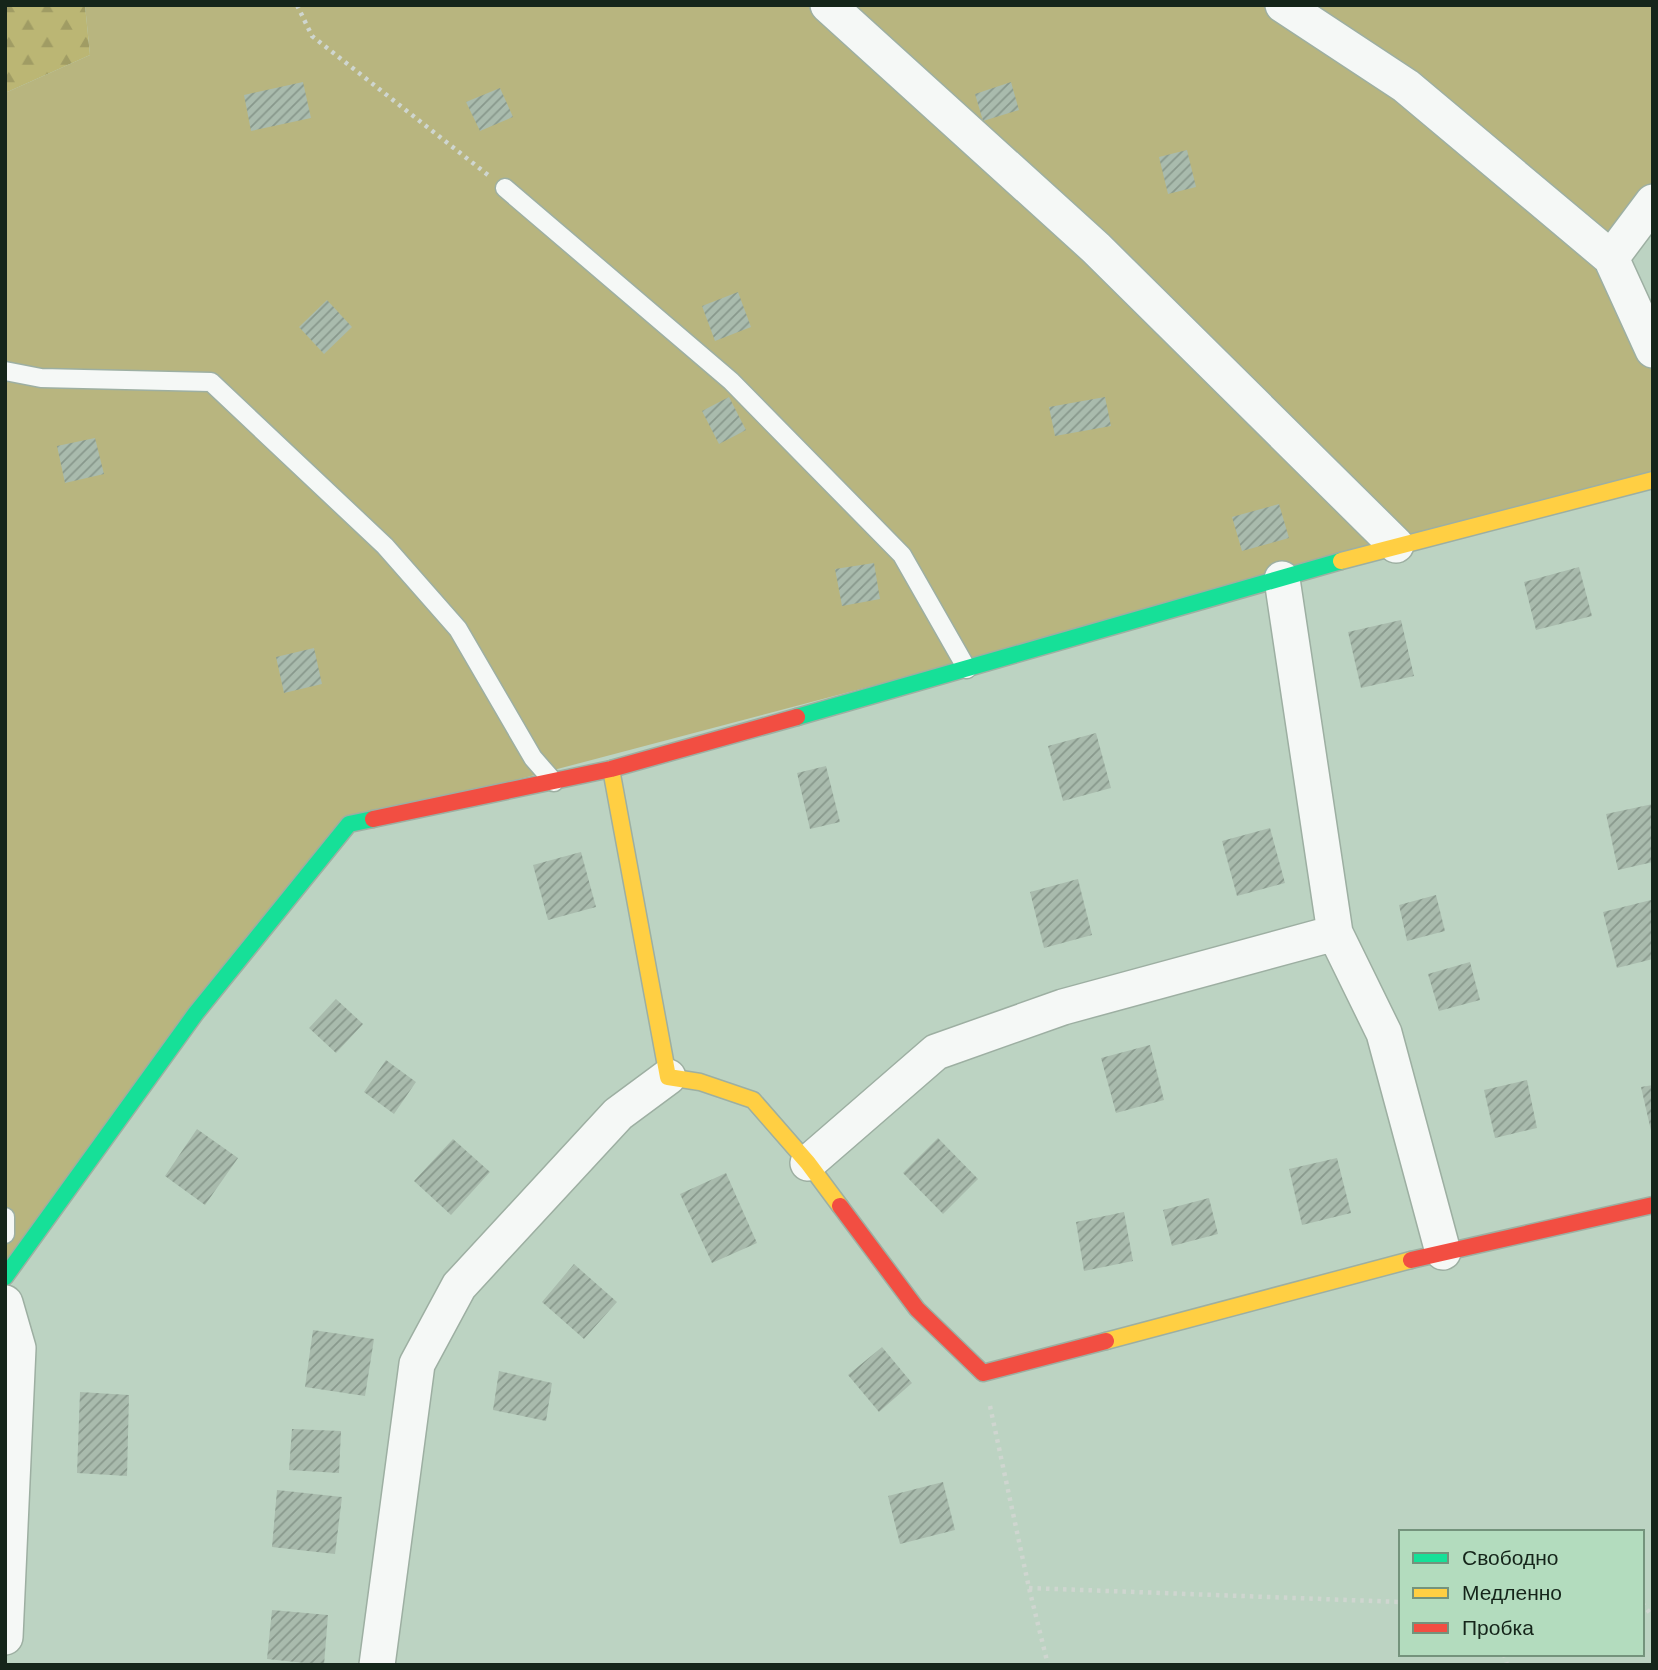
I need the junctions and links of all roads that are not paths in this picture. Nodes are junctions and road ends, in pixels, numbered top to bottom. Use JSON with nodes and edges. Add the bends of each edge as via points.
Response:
{"nodes":[{"id":1,"x":828,"y":5,"type":"edge"},
{"id":2,"x":1283,"y":5,"type":"edge"},
{"id":3,"x":505,"y":188,"type":"road end"},
{"id":4,"x":1653,"y":202,"type":"edge"},
{"id":5,"x":1611,"y":258,"type":"junction"},
{"id":6,"x":1653,"y":350,"type":"edge"},
{"id":7,"x":5,"y":371,"type":"edge"},
{"id":8,"x":1653,"y":480,"type":"edge"},
{"id":9,"x":1396,"y":545,"type":"junction"},
{"id":10,"x":1282,"y":579,"type":"junction"},
{"id":11,"x":967,"y":669,"type":"junction"},
{"id":12,"x":611,"y":769,"type":"junction"},
{"id":13,"x":554,"y":782,"type":"junction"},
{"id":14,"x":1335,"y":933,"type":"junction"},
{"id":15,"x":668,"y":1077,"type":"junction"},
{"id":16,"x":808,"y":1163,"type":"junction"},
{"id":17,"x":1653,"y":1205,"type":"edge"},
{"id":18,"x":5,"y":1217,"type":"edge"},
{"id":19,"x":5,"y":1234,"type":"edge"},
{"id":20,"x":1443,"y":1252,"type":"junction"},
{"id":21,"x":5,"y":1278,"type":"edge"},
{"id":22,"x":5,"y":1303,"type":"edge"},
{"id":23,"x":5,"y":1637,"type":"edge"},
{"id":24,"x":377,"y":1665,"type":"edge"}],
"edges":[{"from":1,"to":9,"type":"street","via":[[1096,248]]},
{"from":2,"to":5,"type":"street","via":[[1406,86]]},
{"from":3,"to":11,"type":"lane","via":[[731,381],[902,555]]},
{"from":4,"to":5,"type":"street"},
{"from":5,"to":6,"type":"street"},
{"from":7,"to":13,"type":"lane","via":[[41,378],[211,383],[385,546],[458,629],[533,758]]},
{"from":8,"to":9,"type":"street"},
{"from":9,"to":10,"type":"street"},
{"from":10,"to":11,"type":"street"},
{"from":10,"to":14,"type":"street"},
{"from":11,"to":12,"type":"street"},
{"from":12,"to":13,"type":"street"},
{"from":12,"to":15,"type":"street"},
{"from":13,"to":21,"type":"street","via":[[349,824],[196,1013]]},
{"from":14,"to":16,"type":"street","via":[[1063,1007],[936,1052]]},
{"from":14,"to":20,"type":"street","via":[[1384,1033]]},
{"from":15,"to":16,"type":"street","via":[[700,1082],[753,1100]]},
{"from":15,"to":24,"type":"street","via":[[618,1114],[459,1286],[417,1364]]},
{"from":16,"to":20,"type":"street","via":[[916,1309],[983,1373]]},
{"from":17,"to":20,"type":"street"},
{"from":18,"to":19,"type":"lane"},
{"from":22,"to":23,"type":"street","via":[[18,1348]]}]}
